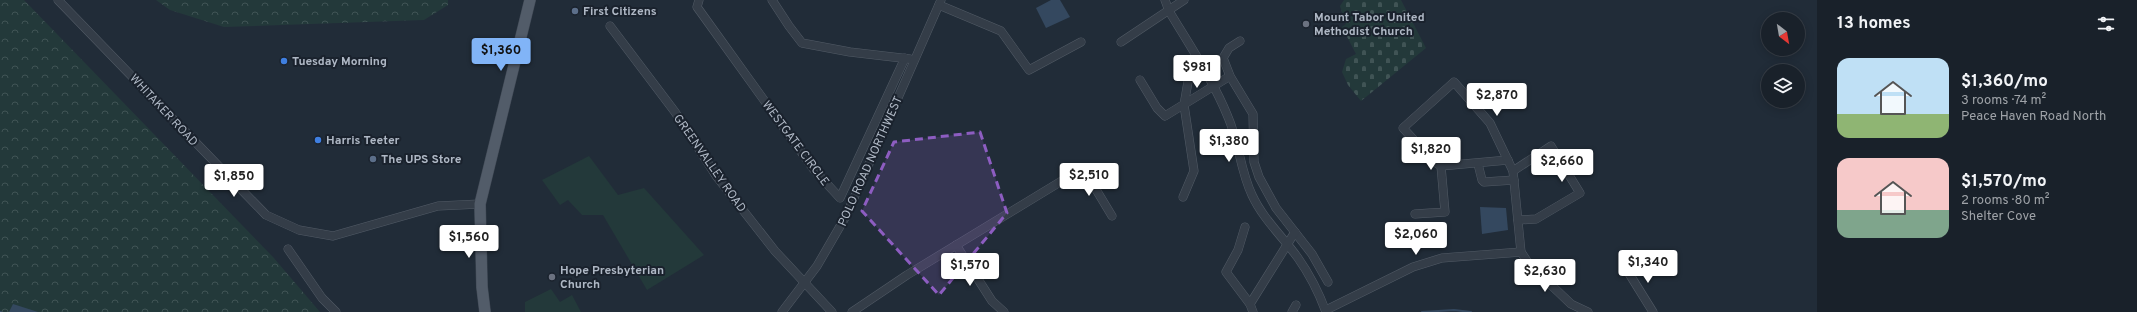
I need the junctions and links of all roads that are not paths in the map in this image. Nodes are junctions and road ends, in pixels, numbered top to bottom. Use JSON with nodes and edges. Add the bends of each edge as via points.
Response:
{"nodes":[{"id":1,"x":58,"y":0,"type":"edge"},
{"id":2,"x":530,"y":0,"type":"edge"},
{"id":3,"x":699,"y":0,"type":"edge"},
{"id":4,"x":772,"y":0,"type":"edge"},
{"id":5,"x":1165,"y":0,"type":"edge"},
{"id":6,"x":1184,"y":0,"type":"edge"},
{"id":7,"x":940,"y":2,"type":"edge"},
{"id":8,"x":1169,"y":11,"type":"junction"},
{"id":9,"x":610,"y":26,"type":"dead end"},
{"id":10,"x":1240,"y":41,"type":"dead end"},
{"id":11,"x":1081,"y":42,"type":"dead end"},
{"id":12,"x":1121,"y":42,"type":"dead end"},
{"id":13,"x":905,"y":58,"type":"junction"},
{"id":14,"x":914,"y":60,"type":"junction"},
{"id":15,"x":1190,"y":70,"type":"dead end"},
{"id":16,"x":1230,"y":76,"type":"junction"},
{"id":17,"x":1140,"y":80,"type":"dead end"},
{"id":18,"x":1215,"y":86,"type":"junction"},
{"id":19,"x":1184,"y":105,"type":"junction"},
{"id":20,"x":1508,"y":160,"type":"junction"},
{"id":21,"x":1478,"y":164,"type":"junction"},
{"id":22,"x":1441,"y":166,"type":"junction"},
{"id":23,"x":1513,"y":171,"type":"junction"},
{"id":24,"x":1514,"y":180,"type":"junction"},
{"id":25,"x":1183,"y":197,"type":"dead end"},
{"id":26,"x":840,"y":198,"type":"junction"},
{"id":27,"x":852,"y":203,"type":"junction"},
{"id":28,"x":480,"y":204,"type":"junction"},
{"id":29,"x":1415,"y":214,"type":"dead end"},
{"id":30,"x":1112,"y":216,"type":"dead end"},
{"id":31,"x":1518,"y":220,"type":"junction"},
{"id":32,"x":1245,"y":227,"type":"dead end"},
{"id":33,"x":1295,"y":232,"type":"junction"},
{"id":34,"x":1288,"y":244,"type":"junction"},
{"id":35,"x":956,"y":245,"type":"junction"},
{"id":36,"x":288,"y":249,"type":"dead end"},
{"id":37,"x":1521,"y":252,"type":"junction"},
{"id":38,"x":1626,"y":267,"type":"dead end"},
{"id":39,"x":1328,"y":282,"type":"dead end"},
{"id":40,"x":804,"y":283,"type":"junction"},
{"id":41,"x":1252,"y":308,"type":"edge"},
{"id":42,"x":1326,"y":311,"type":"edge"},
{"id":43,"x":336,"y":312,"type":"edge"},
{"id":44,"x":485,"y":312,"type":"edge"},
{"id":45,"x":782,"y":312,"type":"edge"},
{"id":46,"x":832,"y":312,"type":"edge"},
{"id":47,"x":852,"y":312,"type":"edge"},
{"id":48,"x":1004,"y":312,"type":"edge"},
{"id":49,"x":1588,"y":312,"type":"edge"},
{"id":50,"x":1653,"y":312,"type":"edge"}],
"edges":[{"from":1,"to":28,"type":"street","name":"WHITAKER ROAD","via":[[266,215],[299,230],[333,236],[438,206]]},
{"from":2,"to":28,"type":"main road"},
{"from":3,"to":26,"type":"street","name":"WESTGATE CIRCLE","via":[[696,7],[815,171]]},
{"from":4,"to":13,"type":"street","via":[[802,43]]},
{"from":5,"to":8,"type":"street"},
{"from":6,"to":8,"type":"street"},
{"from":7,"to":11,"type":"street","via":[[1000,31],[1029,70]]},
{"from":7,"to":14,"type":"street","name":"POLO ROAD NORTHWEST"},
{"from":8,"to":12,"type":"street"},
{"from":8,"to":18,"type":"street"},
{"from":9,"to":40,"type":"street","name":"GREENVALLEY ROAD","via":[[675,112],[717,177],[775,251]]},
{"from":10,"to":16,"type":"street","via":[[1229,48],[1222,58]]},
{"from":13,"to":14,"type":"street"},
{"from":13,"to":26,"type":"street","name":"WESTGATE CIRCLE"},
{"from":14,"to":27,"type":"street","name":"POLO ROAD NORTHWEST"},
{"from":15,"to":19,"type":"street"},
{"from":16,"to":18,"type":"street"},
{"from":16,"to":33,"type":"street","via":[[1254,114],[1254,162],[1259,177],[1276,208]]},
{"from":17,"to":19,"type":"street","via":[[1157,108],[1165,116]]},
{"from":18,"to":19,"type":"street"},
{"from":18,"to":34,"type":"street","via":[[1229,119],[1241,169],[1252,196]]},
{"from":19,"to":25,"type":"street","via":[[1194,171]]},
{"from":20,"to":21,"type":"street"},
{"from":20,"to":22,"type":"street","via":[[1490,123],[1454,82],[1403,128],[1433,161]]},
{"from":20,"to":23,"type":"street"},
{"from":21,"to":22,"type":"street"},
{"from":21,"to":24,"type":"street","via":[[1484,182]]},
{"from":22,"to":29,"type":"street","via":[[1445,212]]},
{"from":23,"to":24,"type":"street"},
{"from":23,"to":31,"type":"street","via":[[1551,146],[1580,193],[1536,219]]},
{"from":24,"to":31,"type":"street"},
{"from":26,"to":27,"type":"street"},
{"from":27,"to":40,"type":"street","name":"POLO ROAD NORTHWEST","via":[[830,246]]},
{"from":28,"to":44,"type":"main road"},
{"from":30,"to":35,"type":"street","via":[[1083,168]]},
{"from":31,"to":37,"type":"street"},
{"from":32,"to":41,"type":"street","via":[[1238,250],[1226,272]]},
{"from":33,"to":34,"type":"street"},
{"from":33,"to":39,"type":"street","via":[[1312,254]]},
{"from":34,"to":41,"type":"street"},
{"from":34,"to":42,"type":"street","via":[[1314,284]]},
{"from":35,"to":47,"type":"street"},
{"from":35,"to":48,"type":"street","via":[[992,301]]},
{"from":36,"to":43,"type":"street","via":[[322,298]]},
{"from":37,"to":42,"type":"street","via":[[1442,258],[1412,267]]},
{"from":37,"to":49,"type":"street","via":[[1529,264],[1571,304]]},
{"from":38,"to":50,"type":"street"},
{"from":40,"to":45,"type":"street","name":"POLO ROAD NORTHWEST"},
{"from":40,"to":46,"type":"street","name":"GREENVALLEY ROAD"}]}
